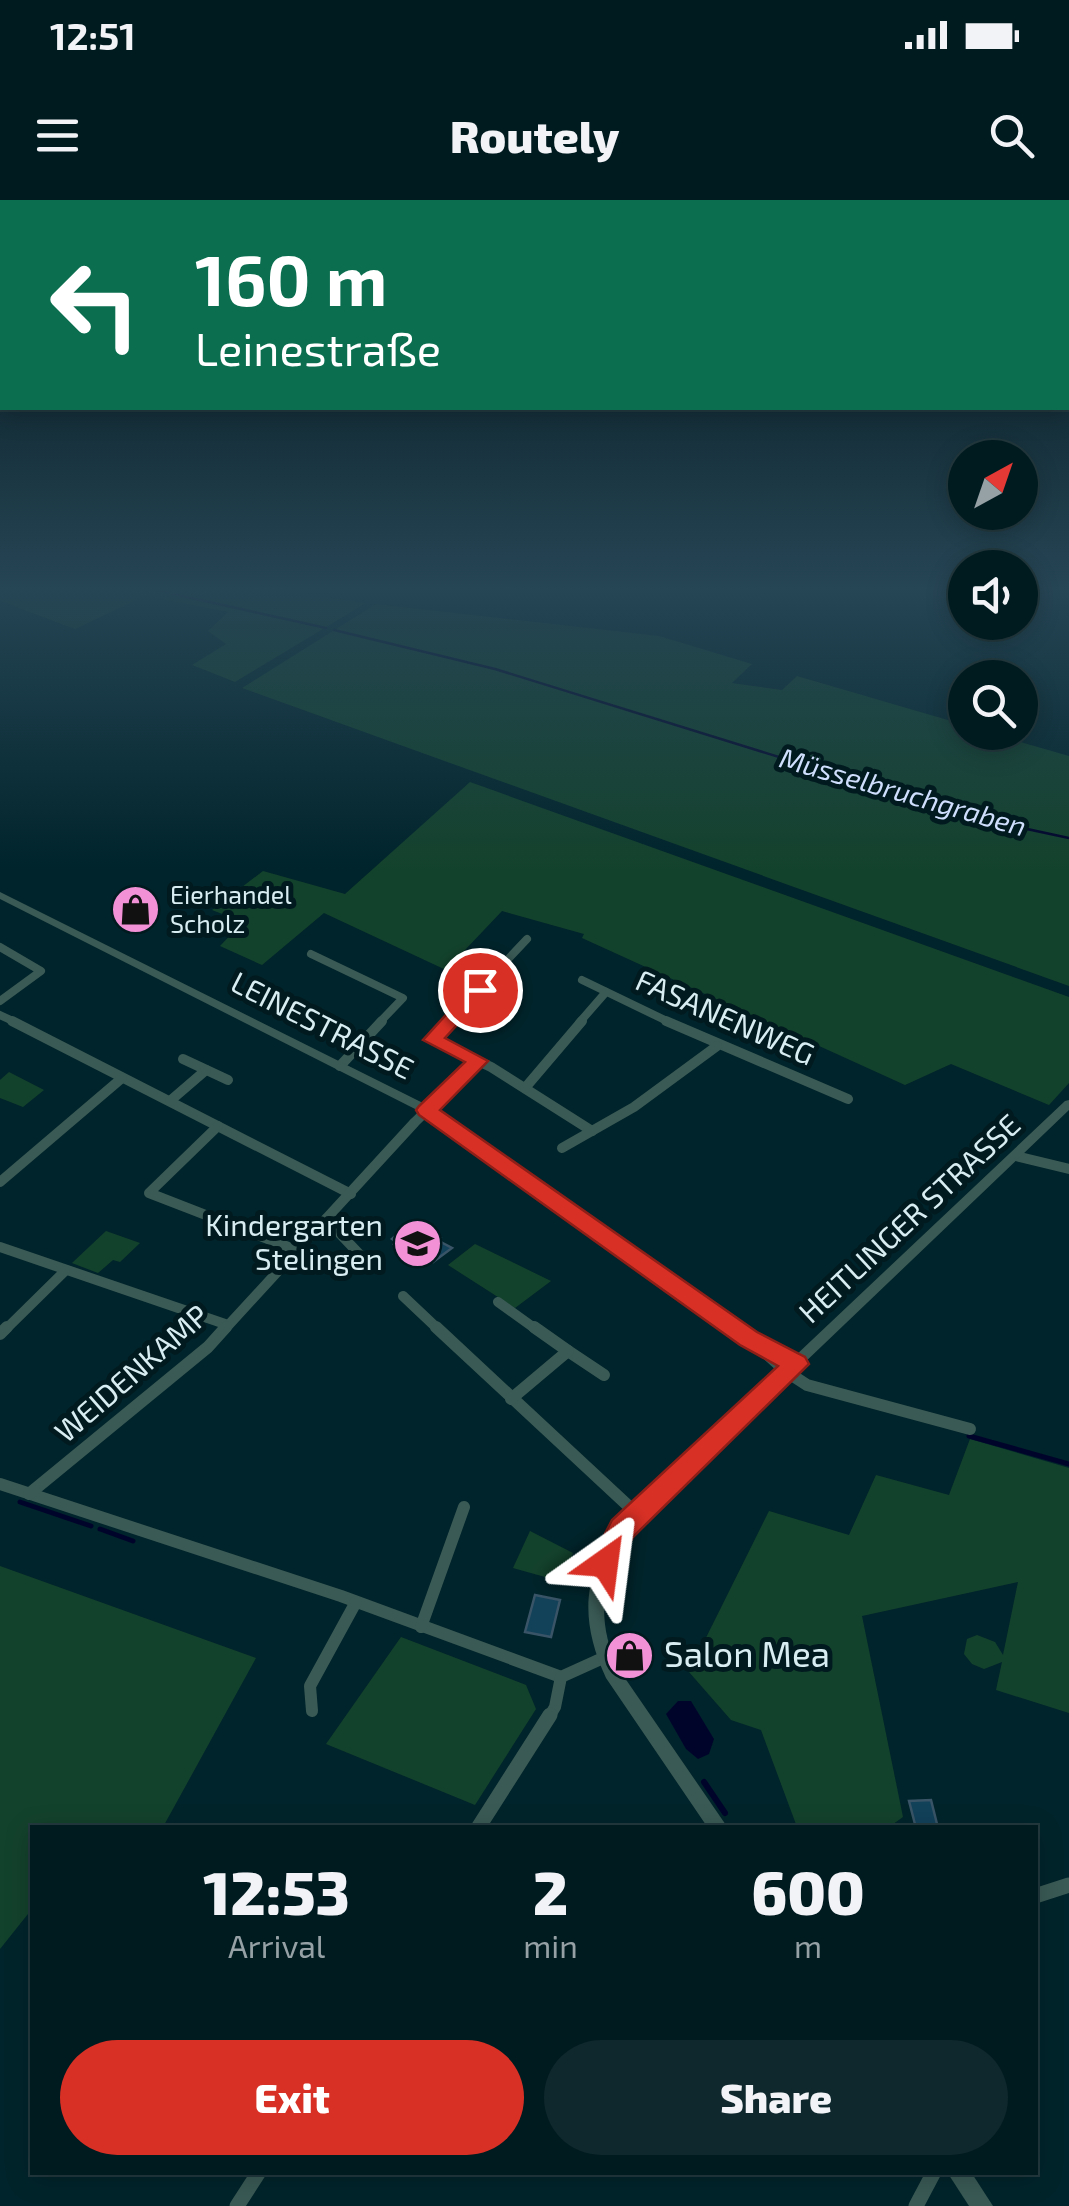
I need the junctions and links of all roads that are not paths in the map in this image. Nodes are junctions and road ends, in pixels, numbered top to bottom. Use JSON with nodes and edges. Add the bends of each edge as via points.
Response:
{"nodes":[{"id":1,"x":0,"y":895,"type":"edge"},
{"id":2,"x":527,"y":939,"type":"dead end"},
{"id":3,"x":0,"y":947,"type":"edge"},
{"id":4,"x":311,"y":954,"type":"dead end"},
{"id":5,"x":582,"y":980,"type":"dead end"},
{"id":6,"x":606,"y":992,"type":"junction"},
{"id":7,"x":0,"y":1001,"type":"edge"},
{"id":8,"x":0,"y":1015,"type":"edge"},
{"id":9,"x":717,"y":1046,"type":"junction"},
{"id":10,"x":183,"y":1059,"type":"dead end"},
{"id":11,"x":478,"y":1061,"type":"junction"},
{"id":12,"x":340,"y":1066,"type":"junction"},
{"id":13,"x":206,"y":1070,"type":"junction"},
{"id":14,"x":122,"y":1078,"type":"junction"},
{"id":15,"x":228,"y":1080,"type":"dead end"},
{"id":16,"x":525,"y":1088,"type":"junction"},
{"id":17,"x":848,"y":1099,"type":"dead end"},
{"id":18,"x":170,"y":1100,"type":"junction"},
{"id":19,"x":1069,"y":1104,"type":"edge"},
{"id":20,"x":426,"y":1110,"type":"junction"},
{"id":21,"x":218,"y":1126,"type":"junction"},
{"id":22,"x":592,"y":1131,"type":"junction"},
{"id":23,"x":562,"y":1148,"type":"dead end"},
{"id":24,"x":1016,"y":1156,"type":"junction"},
{"id":25,"x":1069,"y":1170,"type":"edge"},
{"id":26,"x":0,"y":1182,"type":"edge"},
{"id":27,"x":351,"y":1194,"type":"junction"},
{"id":28,"x":326,"y":1219,"type":"junction"},
{"id":29,"x":0,"y":1247,"type":"edge"},
{"id":30,"x":296,"y":1250,"type":"junction"},
{"id":31,"x":364,"y":1259,"type":"dead end"},
{"id":32,"x":65,"y":1270,"type":"junction"},
{"id":33,"x":403,"y":1296,"type":"dead end"},
{"id":34,"x":498,"y":1302,"type":"dead end"},
{"id":35,"x":228,"y":1325,"type":"junction"},
{"id":36,"x":0,"y":1334,"type":"edge"},
{"id":37,"x":568,"y":1350,"type":"junction"},
{"id":38,"x":792,"y":1368,"type":"junction"},
{"id":39,"x":604,"y":1375,"type":"dead end"},
{"id":40,"x":512,"y":1399,"type":"junction"},
{"id":41,"x":970,"y":1430,"type":"dead end"},
{"id":42,"x":0,"y":1484,"type":"edge"},
{"id":43,"x":28,"y":1494,"type":"junction"},
{"id":44,"x":464,"y":1507,"type":"dead end"},
{"id":45,"x":637,"y":1514,"type":"junction"},
{"id":46,"x":356,"y":1602,"type":"junction"},
{"id":47,"x":421,"y":1627,"type":"junction"},
{"id":48,"x":603,"y":1658,"type":"junction"},
{"id":49,"x":561,"y":1678,"type":"junction"},
{"id":50,"x":312,"y":1711,"type":"dead end"},
{"id":51,"x":480,"y":1825,"type":"edge"},
{"id":52,"x":717,"y":1825,"type":"edge"},
{"id":53,"x":1069,"y":1885,"type":"edge"},
{"id":54,"x":1038,"y":1895,"type":"edge"},
{"id":55,"x":257,"y":2175,"type":"edge"},
{"id":56,"x":932,"y":2175,"type":"edge"},
{"id":57,"x":960,"y":2175,"type":"edge"},
{"id":58,"x":238,"y":2206,"type":"edge"},
{"id":59,"x":916,"y":2206,"type":"edge"},
{"id":60,"x":982,"y":2206,"type":"edge"}],
"edges":[{"from":1,"to":12,"type":"street","name":"LEINESTRASSE"},
{"from":2,"to":11,"type":"street","via":[[432,1040]]},
{"from":3,"to":7,"type":"street","via":[[42,971]]},
{"from":4,"to":12,"type":"street","via":[[403,998]]},
{"from":5,"to":6,"type":"street","name":"FASANENWEG"},
{"from":6,"to":9,"type":"street","name":"FASANENWEG"},
{"from":6,"to":16,"type":"street"},
{"from":8,"to":14,"type":"street"},
{"from":9,"to":17,"type":"street","name":"FASANENWEG"},
{"from":9,"to":22,"type":"street"},
{"from":10,"to":13,"type":"street"},
{"from":11,"to":16,"type":"street"},
{"from":11,"to":20,"type":"street","name":"WEIDENKAMP"},
{"from":12,"to":20,"type":"street","name":"LEINESTRASSE"},
{"from":13,"to":15,"type":"street"},
{"from":13,"to":18,"type":"street"},
{"from":14,"to":18,"type":"street"},
{"from":14,"to":26,"type":"street"},
{"from":16,"to":22,"type":"street"},
{"from":18,"to":21,"type":"street"},
{"from":19,"to":24,"type":"street","name":"HEITLINGER STRASSE"},
{"from":20,"to":27,"type":"street","name":"WEIDENKAMP"},
{"from":20,"to":38,"type":"street","name":"LEINESTRASSE"},
{"from":21,"to":27,"type":"street"},
{"from":21,"to":30,"type":"street","via":[[148,1193]]},
{"from":22,"to":23,"type":"street"},
{"from":24,"to":25,"type":"street"},
{"from":24,"to":38,"type":"street","name":"HEITLINGER STRASSE"},
{"from":27,"to":28,"type":"street","name":"WEIDENKAMP"},
{"from":28,"to":30,"type":"street","name":"WEIDENKAMP"},
{"from":28,"to":31,"type":"street"},
{"from":29,"to":32,"type":"street"},
{"from":30,"to":35,"type":"street","name":"WEIDENKAMP"},
{"from":32,"to":35,"type":"street"},
{"from":32,"to":36,"type":"street"},
{"from":33,"to":40,"type":"street"},
{"from":34,"to":37,"type":"street"},
{"from":35,"to":43,"type":"street","name":"WEIDENKAMP"},
{"from":37,"to":39,"type":"street"},
{"from":37,"to":40,"type":"street"},
{"from":38,"to":41,"type":"street","via":[[807,1385]]},
{"from":38,"to":45,"type":"street","name":"HEITLINGER STRASSE"},
{"from":40,"to":45,"type":"street"},
{"from":42,"to":43,"type":"street"},
{"from":43,"to":46,"type":"street"},
{"from":44,"to":47,"type":"street"},
{"from":45,"to":48,"type":"street","name":"HEITLINGER STRASSE","via":[[616,1537],[600,1582],[594,1621]]},
{"from":46,"to":47,"type":"street"},
{"from":46,"to":50,"type":"street","via":[[310,1686]]},
{"from":47,"to":49,"type":"street"},
{"from":48,"to":49,"type":"street"},
{"from":48,"to":52,"type":"street"},
{"from":49,"to":51,"type":"street","via":[[556,1706]]},
{"from":53,"to":54,"type":"street"},
{"from":55,"to":58,"type":"street"},
{"from":56,"to":59,"type":"street"},
{"from":57,"to":60,"type":"street"}]}
